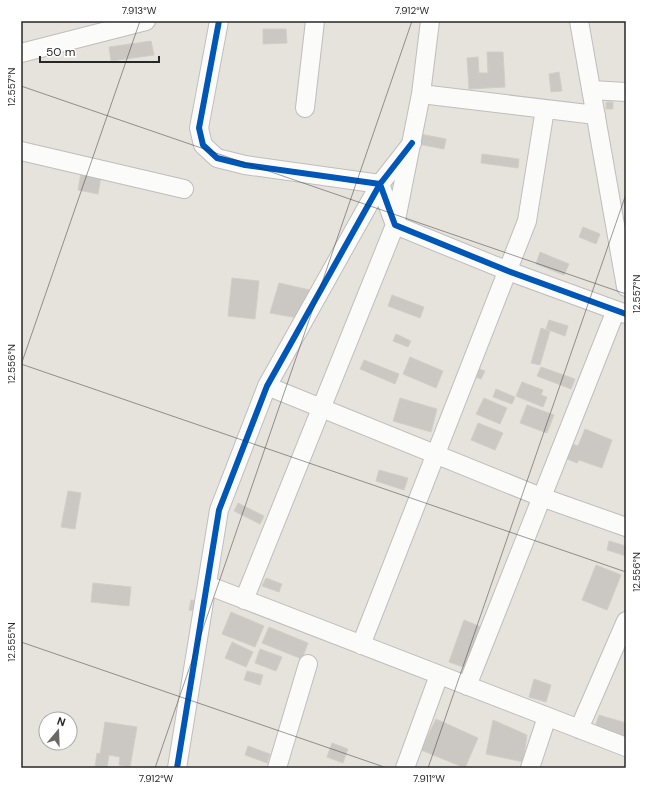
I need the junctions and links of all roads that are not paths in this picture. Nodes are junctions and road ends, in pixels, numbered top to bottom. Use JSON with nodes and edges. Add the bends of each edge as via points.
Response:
{"nodes":[{"id":1,"x":146,"y":21,"type":"edge"},
{"id":2,"x":219,"y":21,"type":"edge"},
{"id":3,"x":315,"y":21,"type":"edge"},
{"id":4,"x":430,"y":21,"type":"edge"},
{"id":5,"x":579,"y":21,"type":"edge"},
{"id":6,"x":86,"y":28,"type":"edge"},
{"id":7,"x":21,"y":53,"type":"edge"},
{"id":8,"x":592,"y":90,"type":"junction"},
{"id":9,"x":626,"y":92,"type":"edge"},
{"id":10,"x":421,"y":94,"type":"junction"},
{"id":11,"x":305,"y":108,"type":"dead end"},
{"id":12,"x":545,"y":109,"type":"junction"},
{"id":13,"x":596,"y":115,"type":"junction"},
{"id":14,"x":412,"y":143,"type":"junction"},
{"id":15,"x":21,"y":151,"type":"edge"},
{"id":16,"x":380,"y":184,"type":"junction"},
{"id":17,"x":184,"y":189,"type":"dead end"},
{"id":18,"x":619,"y":211,"type":"edge"},
{"id":19,"x":395,"y":225,"type":"junction"},
{"id":20,"x":508,"y":271,"type":"junction"},
{"id":21,"x":626,"y":287,"type":"edge"},
{"id":22,"x":621,"y":312,"type":"edge"},
{"id":23,"x":267,"y":386,"type":"junction"},
{"id":24,"x":322,"y":408,"type":"junction"},
{"id":25,"x":436,"y":454,"type":"junction"},
{"id":26,"x":541,"y":497,"type":"junction"},
{"id":27,"x":626,"y":527,"type":"edge"},
{"id":28,"x":207,"y":585,"type":"junction"},
{"id":29,"x":244,"y":600,"type":"junction"},
{"id":30,"x":626,"y":621,"type":"edge"},
{"id":31,"x":361,"y":645,"type":"junction"},
{"id":32,"x":308,"y":664,"type":"dead end"},
{"id":33,"x":439,"y":675,"type":"junction"},
{"id":34,"x":467,"y":686,"type":"junction"},
{"id":35,"x":547,"y":717,"type":"junction"},
{"id":36,"x":579,"y":730,"type":"junction"},
{"id":37,"x":626,"y":748,"type":"edge"},
{"id":38,"x":177,"y":768,"type":"edge"},
{"id":39,"x":277,"y":768,"type":"edge"},
{"id":40,"x":405,"y":768,"type":"edge"},
{"id":41,"x":530,"y":768,"type":"edge"}],
"edges":[{"from":1,"to":6,"type":"street"},
{"from":2,"to":16,"type":"street","via":[[199,128],[203,146],[217,158],[245,165]]},
{"from":3,"to":11,"type":"street"},
{"from":4,"to":10,"type":"street"},
{"from":5,"to":8,"type":"street"},
{"from":6,"to":7,"type":"street"},
{"from":8,"to":9,"type":"street"},
{"from":8,"to":13,"type":"street"},
{"from":10,"to":12,"type":"street"},
{"from":10,"to":14,"type":"street"},
{"from":12,"to":13,"type":"street"},
{"from":12,"to":20,"type":"street","via":[[527,222]]},
{"from":13,"to":18,"type":"street"},
{"from":14,"to":16,"type":"street"},
{"from":14,"to":19,"type":"street"},
{"from":15,"to":17,"type":"street"},
{"from":16,"to":19,"type":"street"},
{"from":16,"to":23,"type":"street"},
{"from":18,"to":21,"type":"street"},
{"from":19,"to":20,"type":"street"},
{"from":19,"to":24,"type":"street"},
{"from":20,"to":22,"type":"street"},
{"from":20,"to":25,"type":"street"},
{"from":22,"to":26,"type":"street"},
{"from":23,"to":24,"type":"street"},
{"from":23,"to":28,"type":"street","via":[[219,510]]},
{"from":24,"to":25,"type":"street"},
{"from":24,"to":29,"type":"street"},
{"from":25,"to":26,"type":"street"},
{"from":25,"to":31,"type":"street"},
{"from":26,"to":27,"type":"street"},
{"from":26,"to":34,"type":"street"},
{"from":28,"to":29,"type":"street"},
{"from":28,"to":38,"type":"street"},
{"from":29,"to":31,"type":"street"},
{"from":30,"to":36,"type":"street"},
{"from":31,"to":33,"type":"street"},
{"from":32,"to":39,"type":"street"},
{"from":33,"to":34,"type":"street"},
{"from":33,"to":40,"type":"street"},
{"from":34,"to":35,"type":"street"},
{"from":35,"to":36,"type":"street"},
{"from":35,"to":41,"type":"street"},
{"from":36,"to":37,"type":"street"}]}
